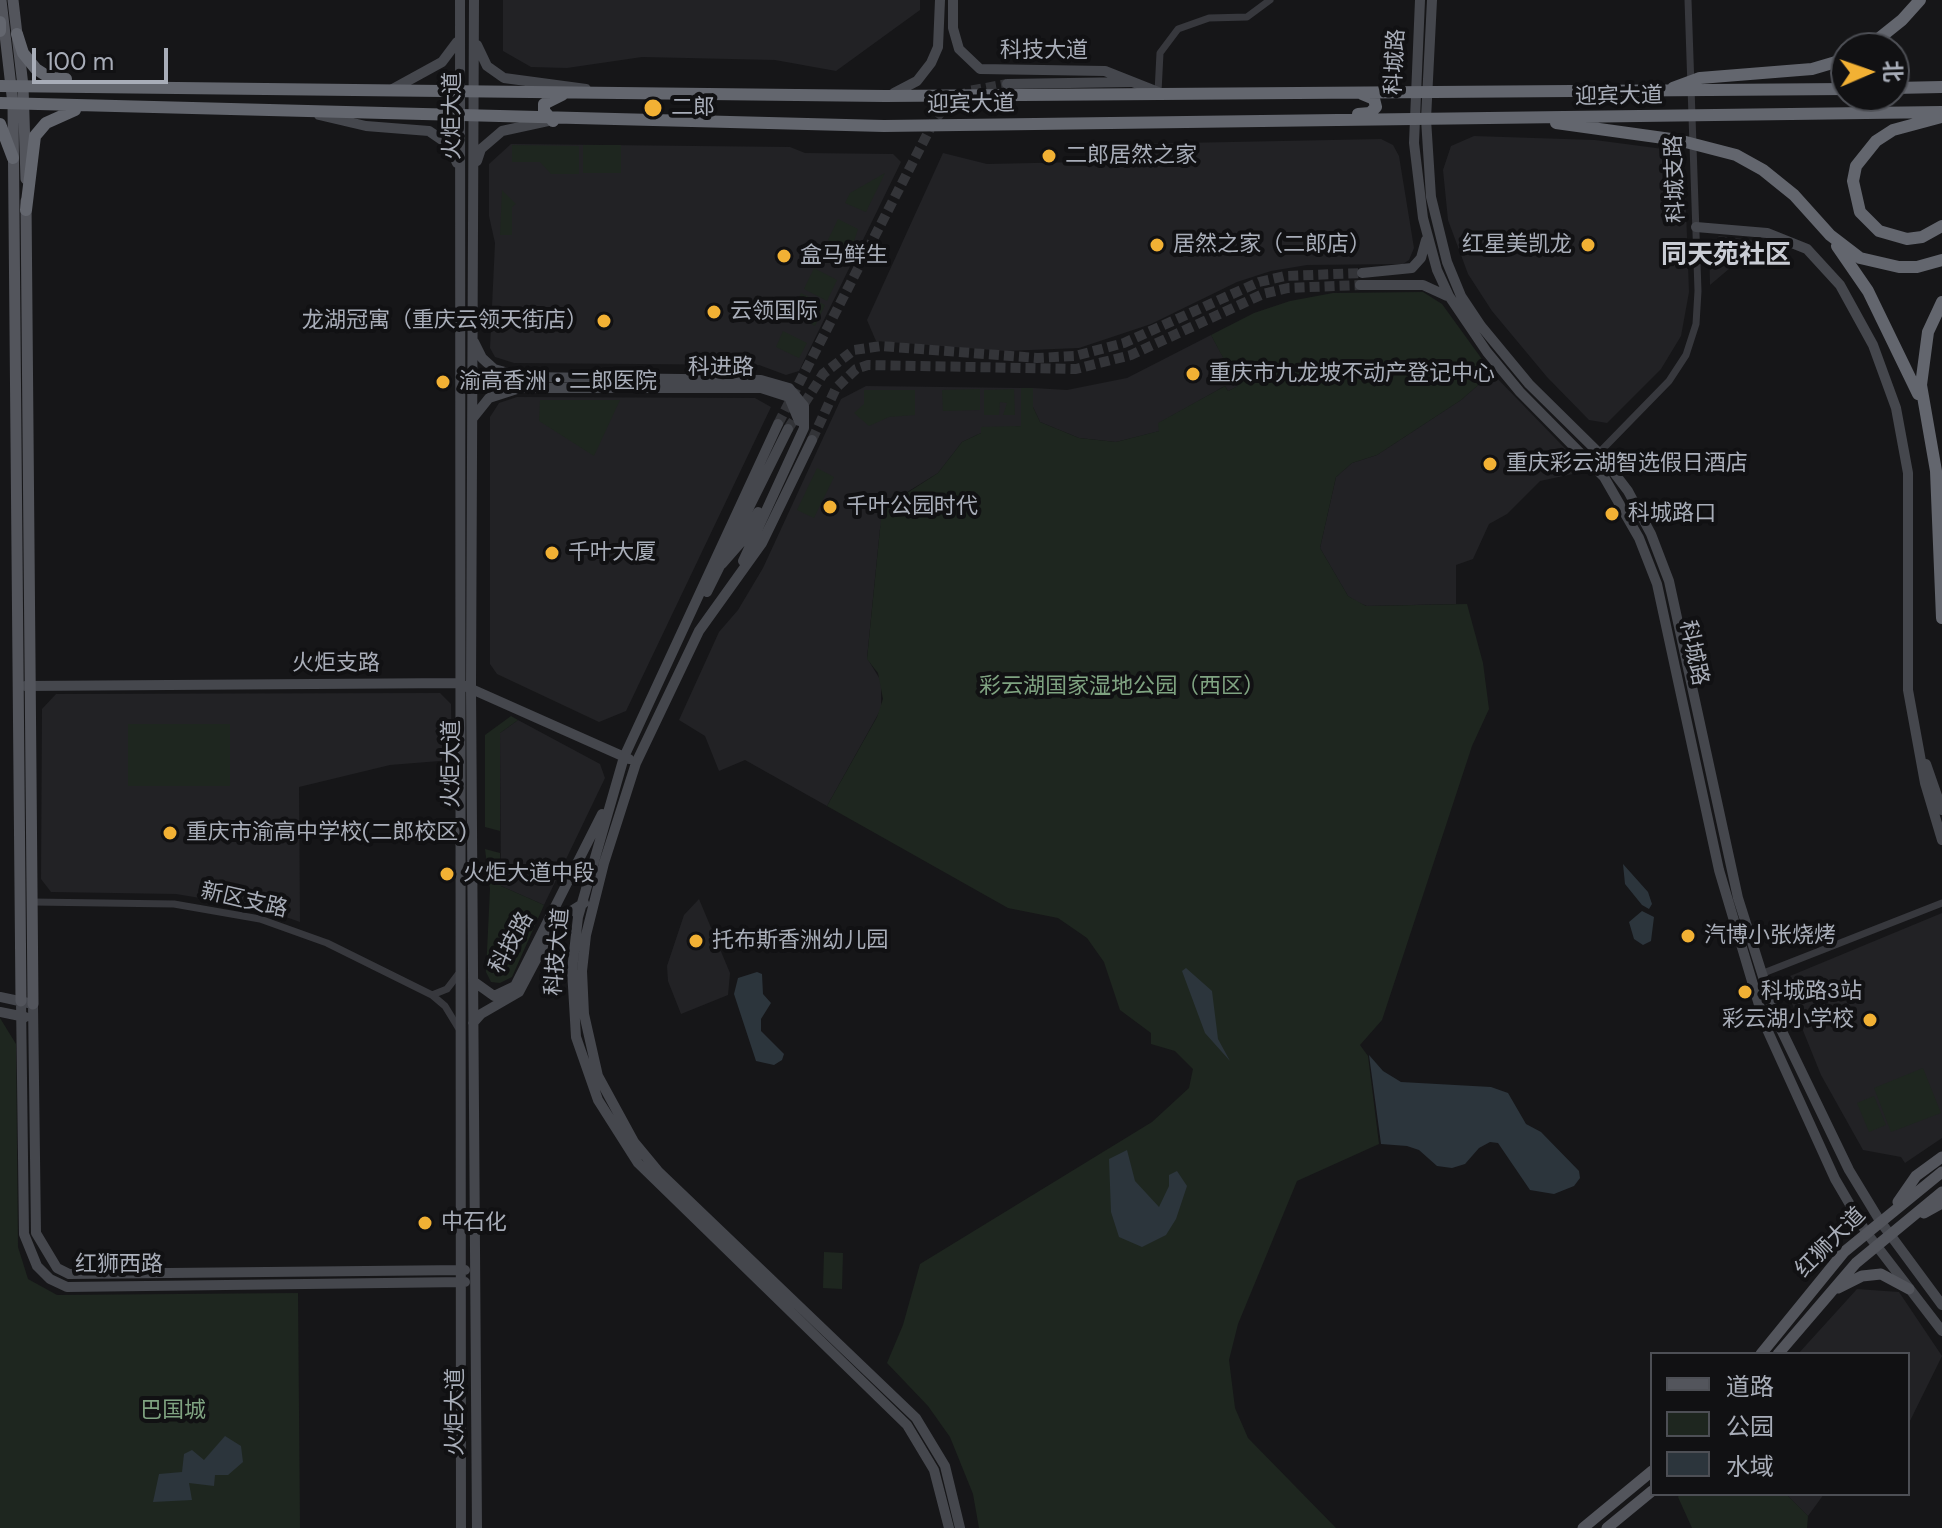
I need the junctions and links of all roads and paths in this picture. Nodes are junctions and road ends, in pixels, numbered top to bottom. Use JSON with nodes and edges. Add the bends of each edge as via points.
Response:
{"nodes":[{"id":1,"x":1,"y":0,"type":"edge"},
{"id":2,"x":13,"y":0,"type":"edge"},
{"id":3,"x":460,"y":0,"type":"edge"},
{"id":4,"x":474,"y":0,"type":"edge"},
{"id":5,"x":940,"y":0,"type":"edge"},
{"id":6,"x":953,"y":0,"type":"edge"},
{"id":7,"x":1270,"y":0,"type":"edge"},
{"id":8,"x":1420,"y":0,"type":"edge"},
{"id":9,"x":1432,"y":0,"type":"edge"},
{"id":10,"x":1688,"y":0,"type":"edge"},
{"id":11,"x":1920,"y":0,"type":"edge"},
{"id":12,"x":0,"y":22,"type":"edge"},
{"id":13,"x":0,"y":31,"type":"edge"},
{"id":14,"x":460,"y":32,"type":"junction"},
{"id":15,"x":1887,"y":32,"type":"edge"},
{"id":16,"x":17,"y":34,"type":"junction"},
{"id":17,"x":474,"y":34,"type":"junction"},
{"id":18,"x":1830,"y":64,"type":"edge"},
{"id":19,"x":1137,"y":82,"type":"junction"},
{"id":20,"x":1007,"y":84,"type":"tunnel mouth"},
{"id":21,"x":12,"y":86,"type":"edge"},
{"id":22,"x":108,"y":87,"type":"junction"},
{"id":23,"x":1942,"y":87,"type":"edge"},
{"id":24,"x":1910,"y":88,"type":"edge"},
{"id":25,"x":460,"y":90,"type":"junction"},
{"id":26,"x":474,"y":90,"type":"junction"},
{"id":27,"x":1830,"y":90,"type":"edge"},
{"id":28,"x":389,"y":91,"type":"junction"},
{"id":29,"x":573,"y":91,"type":"junction"},
{"id":30,"x":596,"y":91,"type":"junction"},
{"id":31,"x":1664,"y":91,"type":"junction"},
{"id":32,"x":1158,"y":92,"type":"junction"},
{"id":33,"x":1357,"y":92,"type":"junction"},
{"id":34,"x":1420,"y":92,"type":"junction"},
{"id":35,"x":885,"y":96,"type":"junction"},
{"id":36,"x":12,"y":104,"type":"edge"},
{"id":37,"x":87,"y":107,"type":"junction"},
{"id":38,"x":309,"y":112,"type":"junction"},
{"id":39,"x":1942,"y":114,"type":"edge"},
{"id":40,"x":459,"y":116,"type":"junction"},
{"id":41,"x":474,"y":117,"type":"junction"},
{"id":42,"x":1529,"y":118,"type":"junction"},
{"id":43,"x":1420,"y":119,"type":"junction"},
{"id":44,"x":553,"y":121,"type":"junction"},
{"id":45,"x":1280,"y":121,"type":"junction"},
{"id":46,"x":0,"y":124,"type":"edge"},
{"id":47,"x":13,"y":158,"type":"junction"},
{"id":48,"x":460,"y":179,"type":"junction"},
{"id":49,"x":473,"y":186,"type":"junction"},
{"id":50,"x":26,"y":210,"type":"junction"},
{"id":51,"x":1942,"y":226,"type":"edge"},
{"id":52,"x":1696,"y":227,"type":"junction"},
{"id":53,"x":1427,"y":234,"type":"junction"},
{"id":54,"x":1830,"y":235,"type":"junction"},
{"id":55,"x":1942,"y":260,"type":"edge"},
{"id":56,"x":1449,"y":296,"type":"junction"},
{"id":57,"x":1942,"y":302,"type":"edge"},
{"id":58,"x":472,"y":337,"type":"junction"},
{"id":59,"x":523,"y":377,"type":"junction"},
{"id":60,"x":513,"y":389,"type":"junction"},
{"id":61,"x":472,"y":419,"type":"junction"},
{"id":62,"x":1928,"y":424,"type":"junction"},
{"id":63,"x":812,"y":440,"type":"tunnel mouth"},
{"id":64,"x":1599,"y":453,"type":"junction"},
{"id":65,"x":1590,"y":462,"type":"junction"},
{"id":66,"x":722,"y":564,"type":"junction"},
{"id":67,"x":735,"y":577,"type":"junction"},
{"id":68,"x":1942,"y":618,"type":"edge"},
{"id":69,"x":680,"y":642,"type":"junction"},
{"id":70,"x":458,"y":683,"type":"junction"},
{"id":71,"x":19,"y":686,"type":"junction"},
{"id":72,"x":33,"y":687,"type":"junction"},
{"id":73,"x":471,"y":689,"type":"junction"},
{"id":74,"x":1912,"y":720,"type":"junction"},
{"id":75,"x":624,"y":757,"type":"junction"},
{"id":76,"x":636,"y":763,"type":"junction"},
{"id":77,"x":613,"y":790,"type":"junction"},
{"id":78,"x":1942,"y":810,"type":"edge"},
{"id":79,"x":1942,"y":840,"type":"edge"},
{"id":80,"x":596,"y":891,"type":"junction"},
{"id":81,"x":33,"y":902,"type":"junction"},
{"id":82,"x":1942,"y":903,"type":"edge"},
{"id":83,"x":581,"y":905,"type":"junction"},
{"id":84,"x":553,"y":928,"type":"junction"},
{"id":85,"x":574,"y":943,"type":"junction"},
{"id":86,"x":460,"y":972,"type":"junction"},
{"id":87,"x":1761,"y":974,"type":"junction"},
{"id":88,"x":473,"y":981,"type":"junction"},
{"id":89,"x":432,"y":995,"type":"junction"},
{"id":90,"x":0,"y":997,"type":"edge"},
{"id":91,"x":27,"y":1003,"type":"junction"},
{"id":92,"x":0,"y":1012,"type":"edge"},
{"id":93,"x":21,"y":1017,"type":"junction"},
{"id":94,"x":34,"y":1019,"type":"junction"},
{"id":95,"x":473,"y":1023,"type":"junction"},
{"id":96,"x":459,"y":1029,"type":"junction"},
{"id":97,"x":1942,"y":1157,"type":"edge"},
{"id":98,"x":1942,"y":1172,"type":"edge"},
{"id":99,"x":1942,"y":1192,"type":"edge"},
{"id":100,"x":1942,"y":1203,"type":"edge"},
{"id":101,"x":1890,"y":1213,"type":"junction"},
{"id":102,"x":1880,"y":1221,"type":"junction"},
{"id":103,"x":1901,"y":1224,"type":"junction"},
{"id":104,"x":1866,"y":1232,"type":"junction"},
{"id":105,"x":1889,"y":1234,"type":"junction"},
{"id":106,"x":1875,"y":1245,"type":"junction"},
{"id":107,"x":460,"y":1276,"type":"junction"},
{"id":108,"x":475,"y":1276,"type":"junction"},
{"id":109,"x":1909,"y":1289,"type":"junction"},
{"id":110,"x":1831,"y":1292,"type":"junction"},
{"id":111,"x":1942,"y":1305,"type":"edge"},
{"id":112,"x":1942,"y":1331,"type":"edge"},
{"id":113,"x":1763,"y":1352,"type":"edge"},
{"id":114,"x":1780,"y":1352,"type":"edge"},
{"id":115,"x":1650,"y":1473,"type":"edge"},
{"id":116,"x":1650,"y":1493,"type":"edge"},
{"id":117,"x":461,"y":1528,"type":"edge"},
{"id":118,"x":477,"y":1528,"type":"edge"},
{"id":119,"x":949,"y":1528,"type":"edge"},
{"id":120,"x":960,"y":1528,"type":"edge"},
{"id":121,"x":1583,"y":1528,"type":"edge"},
{"id":122,"x":1607,"y":1528,"type":"edge"}],
"edges":[{"from":1,"to":21,"type":"main road"},
{"from":2,"to":16,"type":"main road"},
{"from":3,"to":14,"type":"main road","name":"火炬大道"},
{"from":4,"to":17,"type":"main road","name":"火炬大道"},
{"from":5,"to":35,"type":"main road","via":[[938,47],[931,63],[917,81]]},
{"from":6,"to":19,"type":"main road","name":"科技大道","via":[[959,49],[980,69],[1105,71]]},
{"from":7,"to":32,"type":"street","via":[[1247,17],[1209,18],[1178,29],[1160,53]]},
{"from":8,"to":34,"type":"main road","name":"科城路"},
{"from":9,"to":34,"type":"main road","name":"科城路"},
{"from":10,"to":52,"type":"street","name":"科城支路"},
{"from":11,"to":15,"type":"highway"},
{"from":12,"to":13,"type":"highway"},
{"from":14,"to":25,"type":"main road","name":"火炬大道"},
{"from":14,"to":28,"type":"main road","via":[[442,62]]},
{"from":16,"to":21,"type":"main road"},
{"from":16,"to":22,"type":"highway","via":[[27,59],[46,76]]},
{"from":17,"to":26,"type":"main road","name":"火炬大道"},
{"from":17,"to":30,"type":"main road","via":[[483,60],[504,78]]},
{"from":18,"to":31,"type":"highway","via":[[1700,78]]},
{"from":19,"to":20,"type":"main road","name":"科技大道"},
{"from":19,"to":32,"type":"main road","name":"科技大道"},
{"from":21,"to":22,"type":"highway","name":"迎宾大道"},
{"from":21,"to":36,"type":"main road"},
{"from":22,"to":28,"type":"highway","name":"迎宾大道"},
{"from":23,"to":24,"type":"highway"},
{"from":25,"to":26,"type":"highway","name":"迎宾大道"},
{"from":25,"to":28,"type":"highway","name":"迎宾大道"},
{"from":25,"to":40,"type":"main road","name":"火炬大道"},
{"from":26,"to":29,"type":"highway","name":"迎宾大道"},
{"from":26,"to":41,"type":"main road","name":"火炬大道"},
{"from":27,"to":31,"type":"highway","name":"迎宾大道"},
{"from":28,"to":38,"type":"highway","via":[[392,100],[386,106]]},
{"from":29,"to":30,"type":"highway","name":"迎宾大道"},
{"from":29,"to":44,"type":"highway","via":[[544,104]]},
{"from":30,"to":35,"type":"highway","name":"迎宾大道"},
{"from":31,"to":34,"type":"highway","name":"迎宾大道"},
{"from":32,"to":33,"type":"highway","name":"迎宾大道"},
{"from":32,"to":35,"type":"highway","name":"迎宾大道"},
{"from":33,"to":34,"type":"highway","name":"迎宾大道"},
{"from":33,"to":45,"type":"highway","via":[[1374,99],[1373,112]]},
{"from":34,"to":43,"type":"main road","name":"科城路"},
{"from":36,"to":37,"type":"highway","name":"迎宾大道"},
{"from":36,"to":47,"type":"main road"},
{"from":36,"to":50,"type":"main road"},
{"from":37,"to":38,"type":"highway","name":"迎宾大道"},
{"from":37,"to":50,"type":"highway","via":[[55,117],[35,136]]},
{"from":38,"to":40,"type":"highway","name":"迎宾大道"},
{"from":38,"to":48,"type":"main road","via":[[366,126],[429,131],[452,150]]},
{"from":39,"to":42,"type":"highway","name":"迎宾大道"},
{"from":39,"to":51,"type":"highway","via":[[1876,141],[1856,166],[1853,181],[1860,212],[1879,231],[1907,239]]},
{"from":40,"to":41,"type":"highway","name":"迎宾大道"},
{"from":40,"to":48,"type":"main road","name":"火炬大道"},
{"from":41,"to":44,"type":"highway","name":"迎宾大道"},
{"from":41,"to":49,"type":"main road","name":"火炬大道"},
{"from":42,"to":43,"type":"highway","name":"迎宾大道"},
{"from":42,"to":54,"type":"highway","via":[[1678,140],[1736,155],[1794,195]]},
{"from":43,"to":45,"type":"highway","name":"迎宾大道"},
{"from":43,"to":53,"type":"main road","name":"科城路","via":[[1415,167]]},
{"from":43,"to":64,"type":"main road","name":"科城路","via":[[1435,219],[1461,296],[1512,366]]},
{"from":44,"to":45,"type":"highway","name":"迎宾大道","via":[[884,126]]},
{"from":44,"to":49,"type":"main road","via":[[514,126],[491,138],[481,149]]},
{"from":46,"to":47,"type":"highway"},
{"from":47,"to":71,"type":"main road"},
{"from":48,"to":70,"type":"main road","name":"火炬大道"},
{"from":49,"to":58,"type":"main road","name":"火炬大道"},
{"from":50,"to":72,"type":"main road"},
{"from":52,"to":64,"type":"street","name":"科城支路","via":[[1697,307],[1686,355],[1659,393]]},
{"from":52,"to":74,"type":"main road","via":[[1767,233],[1807,249],[1840,285],[1873,345],[1896,408],[1908,473],[1906,658]]},
{"from":53,"to":56,"type":"main road","name":"科城路"},
{"from":53,"to":56,"type":"main road","via":[[1421,258],[1412,268],[1361,279],[1423,285]]},
{"from":54,"to":55,"type":"highway","via":[[1860,258],[1882,264],[1917,267]]},
{"from":54,"to":62,"type":"highway","via":[[1868,291]]},
{"from":56,"to":65,"type":"main road","name":"科城路","via":[[1503,373]]},
{"from":57,"to":62,"type":"highway","via":[[1923,359]]},
{"from":58,"to":59,"type":"main road","via":[[488,364]]},
{"from":58,"to":61,"type":"main road","name":"火炬大道"},
{"from":59,"to":60,"type":"main road","via":[[498,380],[499,387]]},
{"from":59,"to":67,"type":"main road","via":[[761,380],[794,392],[805,413],[802,434]]},
{"from":60,"to":61,"type":"main road","name":"科进路","via":[[484,401]]},
{"from":60,"to":66,"type":"main road","name":"科进路","via":[[761,388],[789,397],[798,414],[797,432],[752,525]]},
{"from":61,"to":73,"type":"main road","name":"火炬大道"},
{"from":62,"to":68,"type":"highway","via":[[1938,499]]},
{"from":63,"to":67,"type":"main road","name":"科技大道","via":[[766,535]]},
{"from":64,"to":65,"type":"street","name":"科城支路"},
{"from":64,"to":87,"type":"main road","name":"科城路","via":[[1640,510],[1669,581],[1734,882]]},
{"from":65,"to":104,"type":"main road","name":"科城路","via":[[1628,516],[1657,584],[1719,870],[1765,1025],[1835,1179]]},
{"from":66,"to":69,"type":"main road"},
{"from":66,"to":69,"type":"main road","name":"科技大道","via":[[783,426]]},
{"from":67,"to":76,"type":"main road","name":"科技大道","via":[[692,643]]},
{"from":69,"to":75,"type":"main road","name":"科技大道"},
{"from":70,"to":72,"type":"main road","name":"火炬支路"},
{"from":70,"to":73,"type":"main road","name":"火炬支路"},
{"from":70,"to":86,"type":"main road","name":"火炬大道"},
{"from":71,"to":72,"type":"main road","name":"火炬支路"},
{"from":71,"to":91,"type":"main road"},
{"from":72,"to":81,"type":"main road"},
{"from":73,"to":75,"type":"main road","name":"火炬支路"},
{"from":73,"to":88,"type":"main road","name":"火炬大道"},
{"from":74,"to":78,"type":"main road"},
{"from":74,"to":79,"type":"main road"},
{"from":75,"to":76,"type":"main road","name":"火炬支路"},
{"from":75,"to":77,"type":"main road","name":"科技大道"},
{"from":76,"to":80,"type":"main road","name":"科技大道"},
{"from":77,"to":83,"type":"main road","name":"科技大道"},
{"from":77,"to":88,"type":"main road","name":"科技路","via":[[515,986],[494,996]]},
{"from":80,"to":83,"type":"main road","name":"科技路"},
{"from":80,"to":120,"type":"main road","name":"科技大道","via":[[583,954],[582,993],[592,1056],[619,1118],[658,1171],[916,1418],[945,1466]]},
{"from":81,"to":89,"type":"street","name":"新区支路","via":[[174,904],[260,919],[327,943]]},
{"from":81,"to":91,"type":"main road"},
{"from":82,"to":87,"type":"street"},
{"from":83,"to":84,"type":"main road","name":"科技路","via":[[561,916]]},
{"from":83,"to":85,"type":"main road","name":"科技大道"},
{"from":84,"to":85,"type":"main road","via":[[562,919],[569,922]]},
{"from":84,"to":95,"type":"main road","name":"科技路","via":[[519,992]]},
{"from":85,"to":119,"type":"main road","name":"科技大道","via":[[571,993],[576,1037],[615,1131],[652,1178],[907,1425],[934,1470]]},
{"from":86,"to":89,"type":"street","via":[[447,989]]},
{"from":86,"to":96,"type":"main road","name":"火炬大道"},
{"from":87,"to":102,"type":"main road","name":"科城路","via":[[1792,1057]]},
{"from":88,"to":95,"type":"main road","name":"火炬大道"},
{"from":89,"to":96,"type":"street"},
{"from":90,"to":91,"type":"main road"},
{"from":91,"to":93,"type":"main road","name":"红狮西路"},
{"from":91,"to":94,"type":"main road","name":"红狮西路"},
{"from":92,"to":93,"type":"main road"},
{"from":93,"to":94,"type":"main road"},
{"from":93,"to":107,"type":"main road","name":"红狮西路","via":[[24,1234],[37,1266],[50,1279],[67,1287]]},
{"from":94,"to":107,"type":"main road","name":"红狮西路","via":[[36,1233],[57,1268],[69,1274]]},
{"from":95,"to":108,"type":"main road","name":"火炬大道"},
{"from":96,"to":107,"type":"main road","name":"火炬大道"},
{"from":97,"to":101,"type":"main road","via":[[1916,1176]]},
{"from":98,"to":101,"type":"main road","name":"红狮大道"},
{"from":99,"to":103,"type":"main road","name":"红狮大道"},
{"from":100,"to":103,"type":"main road"},
{"from":101,"to":102,"type":"main road","name":"红狮大道"},
{"from":102,"to":104,"type":"main road","name":"红狮大道"},
{"from":102,"to":105,"type":"main road","name":"科城路"},
{"from":103,"to":105,"type":"main road","name":"红狮大道"},
{"from":104,"to":106,"type":"main road","name":"科城路"},
{"from":104,"to":113,"type":"main road","name":"红狮大道","via":[[1820,1278]]},
{"from":105,"to":106,"type":"main road","name":"红狮大道"},
{"from":105,"to":111,"type":"main road","name":"科城路"},
{"from":106,"to":109,"type":"main road","name":"科城路"},
{"from":106,"to":110,"type":"main road","name":"红狮大道"},
{"from":107,"to":108,"type":"main road","name":"红狮西路"},
{"from":107,"to":117,"type":"main road","name":"火炬大道"},
{"from":108,"to":118,"type":"main road","name":"火炬大道"},
{"from":109,"to":110,"type":"main road","via":[[1891,1277],[1871,1274]]},
{"from":109,"to":112,"type":"main road","name":"科城路"},
{"from":110,"to":114,"type":"main road","name":"红狮大道"},
{"from":115,"to":121,"type":"main road"},
{"from":116,"to":122,"type":"main road"}]}
